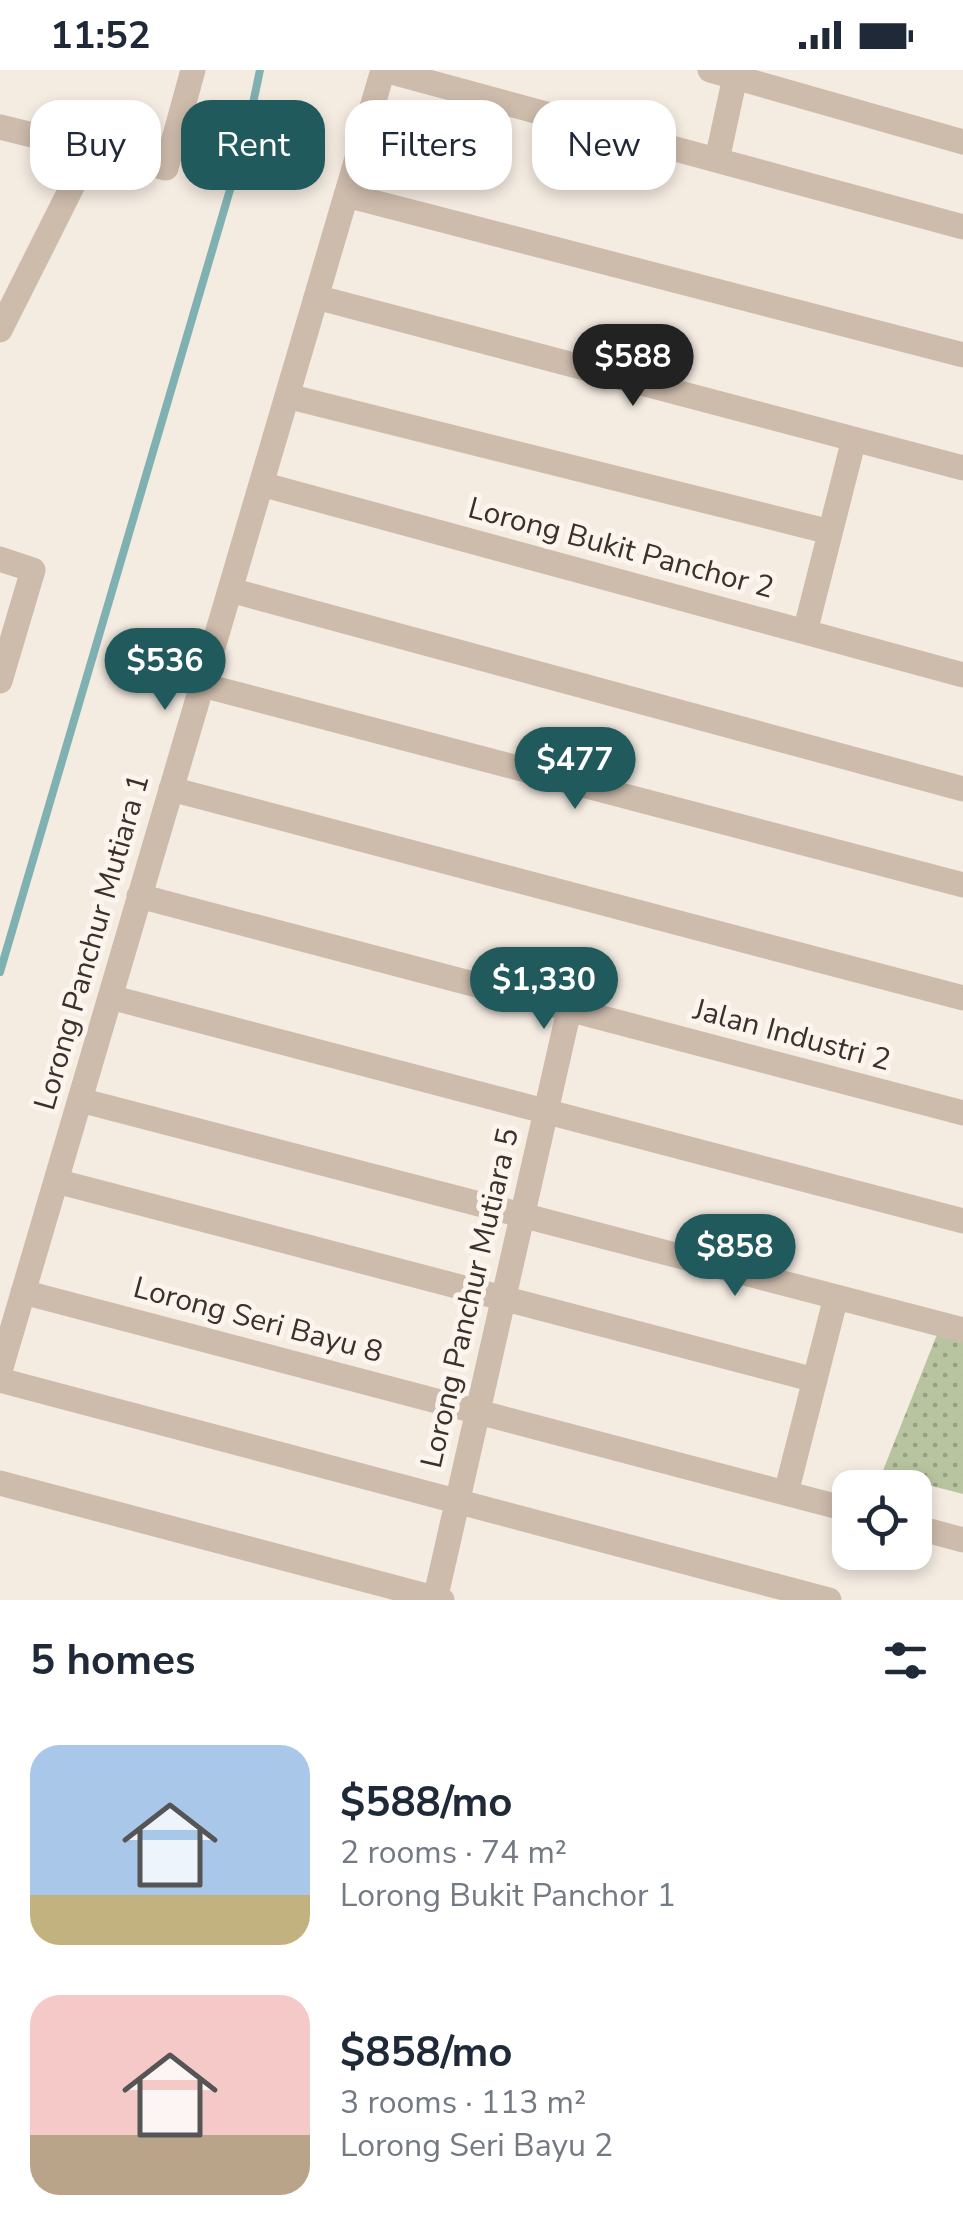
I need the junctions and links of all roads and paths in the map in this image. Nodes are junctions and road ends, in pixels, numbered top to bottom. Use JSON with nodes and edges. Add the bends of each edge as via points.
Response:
{"nodes":[{"id":1,"x":193,"y":70,"type":"edge"},
{"id":2,"x":383,"y":70,"type":"edge"},
{"id":3,"x":722,"y":74,"type":"edge"},
{"id":4,"x":0,"y":126,"type":"edge"},
{"id":5,"x":30,"y":134,"type":"edge"},
{"id":6,"x":963,"y":142,"type":"edge"},
{"id":7,"x":717,"y":160,"type":"junction"},
{"id":8,"x":161,"y":167,"type":"edge"},
{"id":9,"x":70,"y":190,"type":"edge"},
{"id":10,"x":346,"y":195,"type":"junction"},
{"id":11,"x":963,"y":227,"type":"edge"},
{"id":12,"x":316,"y":296,"type":"junction"},
{"id":13,"x":0,"y":330,"type":"edge"},
{"id":14,"x":963,"y":355,"type":"edge"},
{"id":15,"x":287,"y":396,"type":"junction"},
{"id":16,"x":854,"y":439,"type":"junction"},
{"id":17,"x":963,"y":468,"type":"edge"},
{"id":18,"x":261,"y":484,"type":"junction"},
{"id":19,"x":830,"y":532,"type":"junction"},
{"id":20,"x":0,"y":559,"type":"edge"},
{"id":21,"x":230,"y":590,"type":"junction"},
{"id":22,"x":806,"y":632,"type":"junction"},
{"id":23,"x":2,"y":663,"type":"edge"},
{"id":24,"x":963,"y":675,"type":"edge"},
{"id":25,"x":202,"y":685,"type":"junction"},
{"id":26,"x":963,"y":788,"type":"edge"},
{"id":27,"x":171,"y":789,"type":"junction"},
{"id":28,"x":963,"y":885,"type":"edge"},
{"id":29,"x":140,"y":896,"type":"junction"},
{"id":30,"x":110,"y":998,"type":"junction"},
{"id":31,"x":963,"y":998,"type":"edge"},
{"id":32,"x":568,"y":1010,"type":"junction"},
{"id":33,"x":80,"y":1100,"type":"junction"},
{"id":34,"x":546,"y":1112,"type":"junction"},
{"id":35,"x":963,"y":1113,"type":"edge"},
{"id":36,"x":56,"y":1181,"type":"junction"},
{"id":37,"x":522,"y":1215,"type":"junction"},
{"id":38,"x":963,"y":1221,"type":"edge"},
{"id":39,"x":23,"y":1292,"type":"junction"},
{"id":40,"x":836,"y":1297,"type":"junction"},
{"id":41,"x":503,"y":1298,"type":"junction"},
{"id":42,"x":963,"y":1330,"type":"edge"},
{"id":43,"x":0,"y":1371,"type":"edge"},
{"id":44,"x":0,"y":1380,"type":"edge"},
{"id":45,"x":815,"y":1380,"type":"junction"},
{"id":46,"x":476,"y":1412,"type":"junction"},
{"id":47,"x":0,"y":1483,"type":"edge"},
{"id":48,"x":786,"y":1493,"type":"junction"},
{"id":49,"x":457,"y":1501,"type":"junction"},
{"id":50,"x":832,"y":1505,"type":"edge"},
{"id":51,"x":932,"y":1532,"type":"edge"},
{"id":52,"x":963,"y":1540,"type":"edge"},
{"id":53,"x":781,"y":1594,"type":"edge"},
{"id":54,"x":437,"y":1599,"type":"edge"},
{"id":55,"x":829,"y":1600,"type":"edge"}],
"edges":[{"from":1,"to":8,"type":"street","via":[[166,168]]},
{"from":2,"to":7,"type":"street"},
{"from":2,"to":10,"type":"street","name":"Lorong Panchur Mutiara 1"},
{"from":3,"to":6,"type":"street"},
{"from":3,"to":7,"type":"street"},
{"from":4,"to":5,"type":"street"},
{"from":7,"to":11,"type":"street"},
{"from":9,"to":13,"type":"street"},
{"from":10,"to":12,"type":"street","name":"Lorong Panchur Mutiara 1"},
{"from":10,"to":14,"type":"street"},
{"from":12,"to":15,"type":"street","name":"Lorong Panchur Mutiara 1"},
{"from":12,"to":16,"type":"street"},
{"from":15,"to":18,"type":"street","name":"Lorong Panchur Mutiara 1"},
{"from":15,"to":19,"type":"street"},
{"from":16,"to":17,"type":"street"},
{"from":16,"to":19,"type":"street"},
{"from":18,"to":21,"type":"street","name":"Lorong Panchur Mutiara 1"},
{"from":18,"to":22,"type":"street","name":"Lorong Bukit Panchor 2"},
{"from":19,"to":22,"type":"street"},
{"from":20,"to":23,"type":"street","via":[[33,570]]},
{"from":21,"to":25,"type":"street","name":"Lorong Panchur Mutiara 1"},
{"from":21,"to":26,"type":"street"},
{"from":22,"to":24,"type":"street","name":"Lorong Bukit Panchor 2"},
{"from":25,"to":27,"type":"street","name":"Lorong Panchur Mutiara 1"},
{"from":25,"to":28,"type":"street"},
{"from":27,"to":29,"type":"street","name":"Lorong Panchur Mutiara 1"},
{"from":27,"to":31,"type":"street"},
{"from":29,"to":30,"type":"street","name":"Lorong Panchur Mutiara 1"},
{"from":29,"to":32,"type":"street","name":"Jalan Industri 2"},
{"from":30,"to":33,"type":"street","name":"Lorong Panchur Mutiara 1"},
{"from":30,"to":34,"type":"street"},
{"from":32,"to":34,"type":"street","name":"Lorong Panchur Mutiara 5"},
{"from":32,"to":35,"type":"street","name":"Jalan Industri 2"},
{"from":33,"to":36,"type":"street","name":"Lorong Panchur Mutiara 1"},
{"from":33,"to":37,"type":"street"},
{"from":34,"to":37,"type":"street","name":"Lorong Panchur Mutiara 5"},
{"from":34,"to":38,"type":"street"},
{"from":36,"to":39,"type":"street","name":"Lorong Panchur Mutiara 1"},
{"from":36,"to":41,"type":"street"},
{"from":37,"to":40,"type":"street"},
{"from":37,"to":41,"type":"street","name":"Lorong Panchur Mutiara 5"},
{"from":39,"to":43,"type":"street","name":"Lorong Panchur Mutiara 1"},
{"from":39,"to":46,"type":"street","name":"Lorong Seri Bayu 8"},
{"from":40,"to":42,"type":"street"},
{"from":40,"to":45,"type":"street"},
{"from":41,"to":45,"type":"street"},
{"from":41,"to":46,"type":"street","name":"Lorong Panchur Mutiara 5"},
{"from":44,"to":49,"type":"street"},
{"from":45,"to":48,"type":"street"},
{"from":46,"to":48,"type":"street","name":"Lorong Seri Bayu 8"},
{"from":46,"to":49,"type":"street","name":"Lorong Panchur Mutiara 5"},
{"from":47,"to":54,"type":"street"},
{"from":48,"to":50,"type":"street","name":"Lorong Seri Bayu 8"},
{"from":49,"to":53,"type":"street"},
{"from":49,"to":54,"type":"street","name":"Lorong Panchur Mutiara 5"},
{"from":51,"to":52,"type":"street"},
{"from":53,"to":55,"type":"street"}]}
